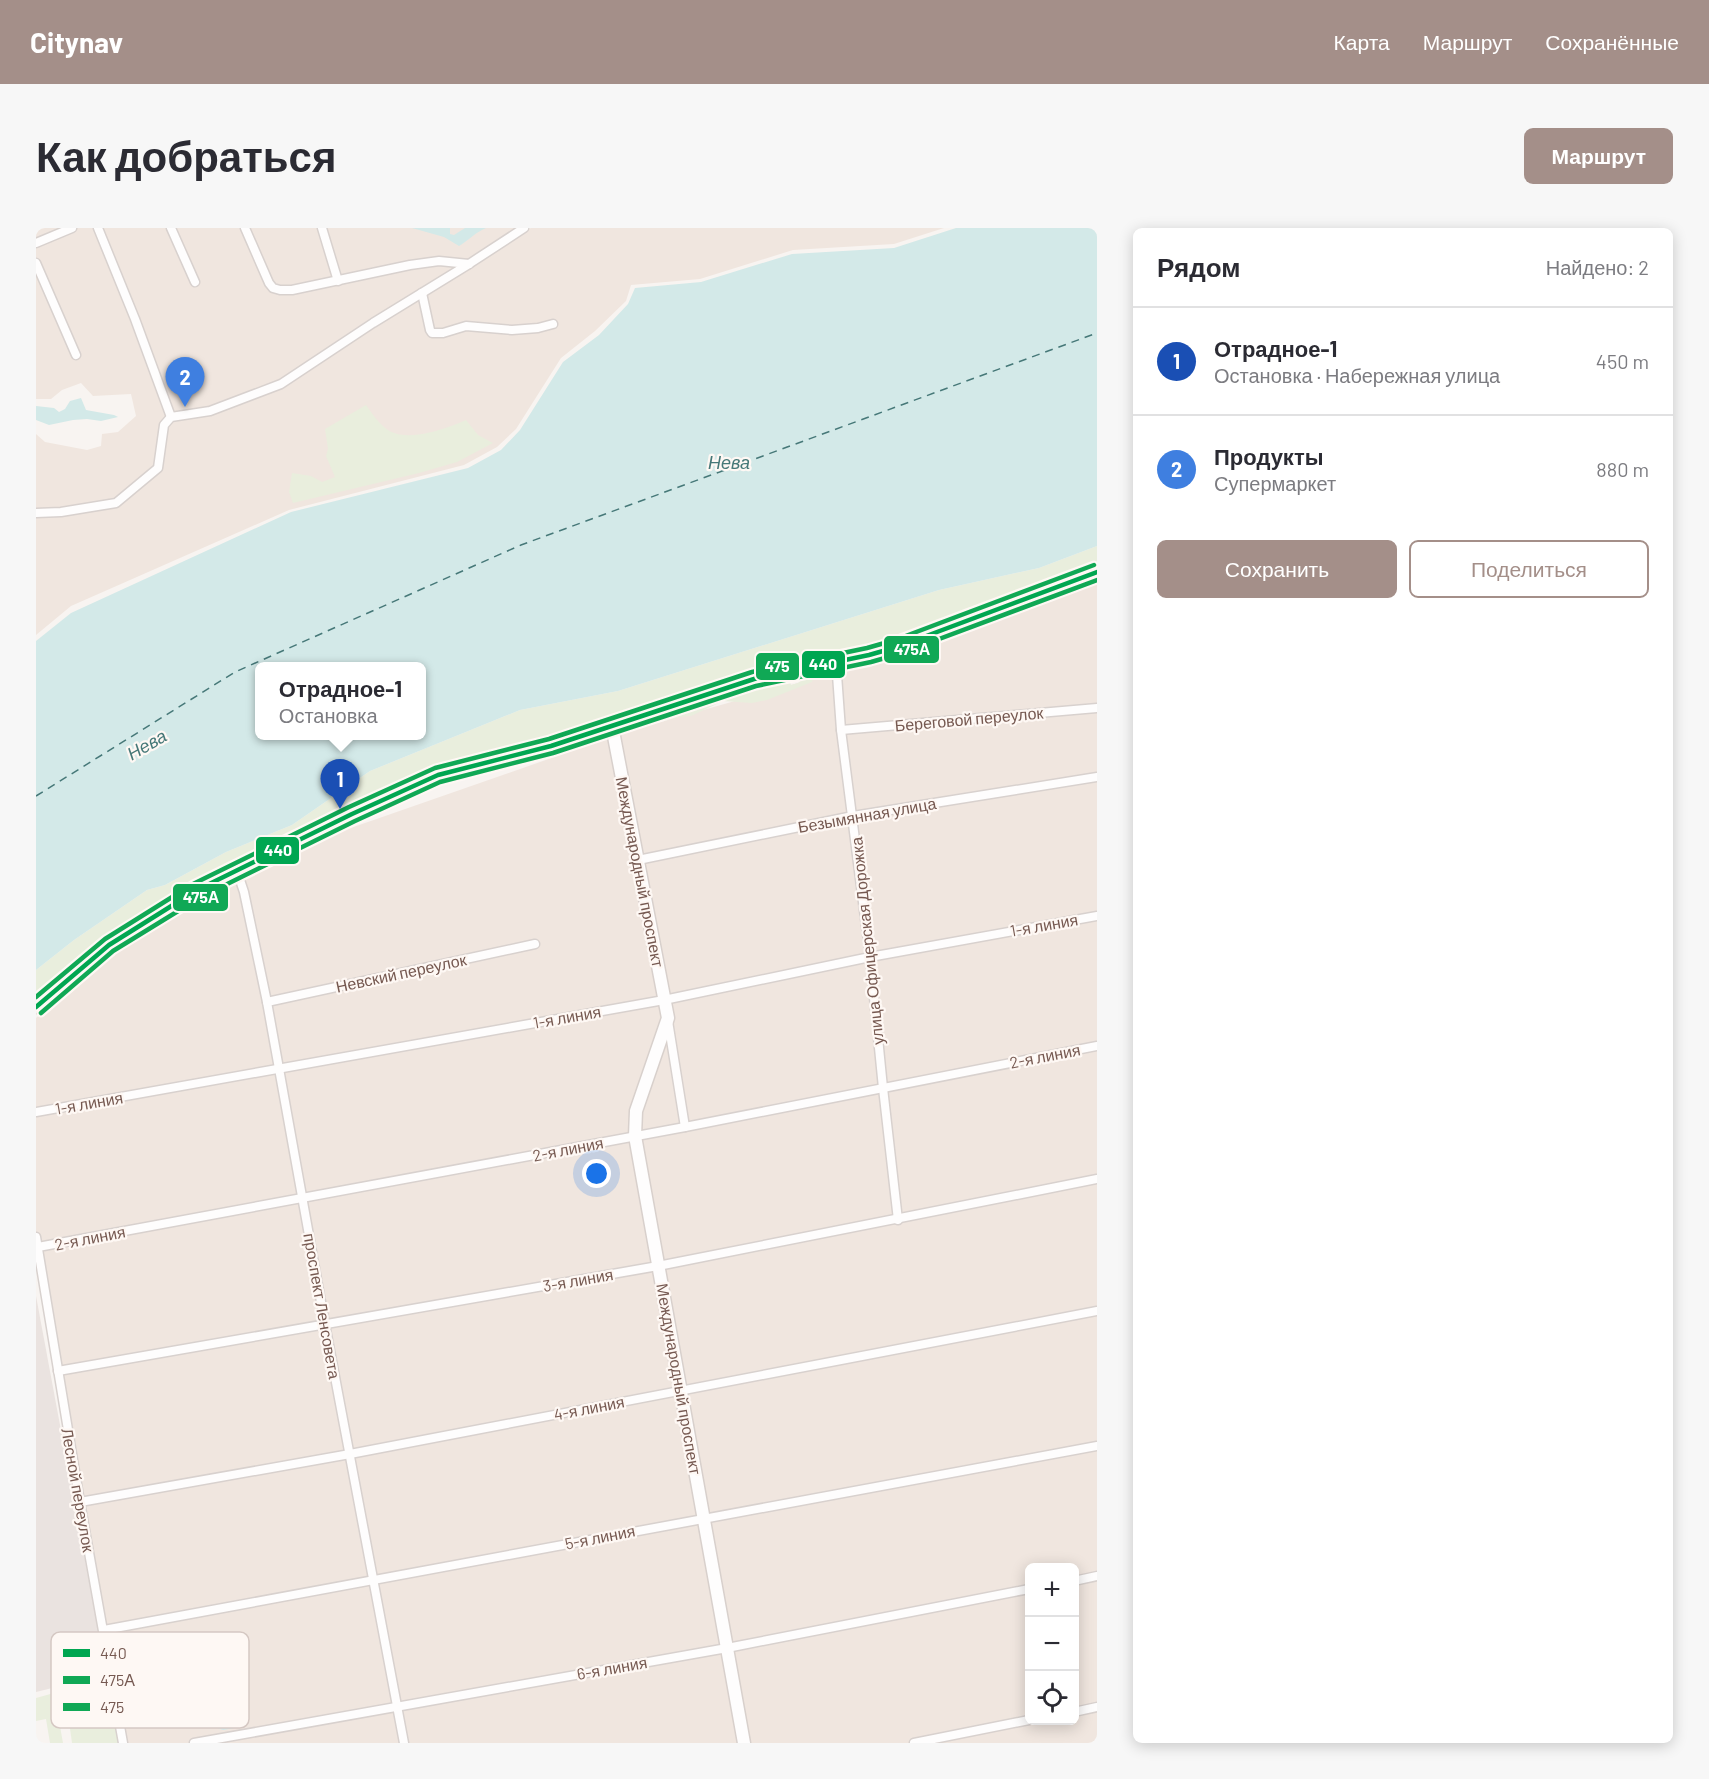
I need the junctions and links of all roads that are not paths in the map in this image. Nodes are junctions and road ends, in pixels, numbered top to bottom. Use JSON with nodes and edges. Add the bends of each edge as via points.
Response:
{"nodes":[{"id":1,"x":72,"y":228,"type":"edge"},
{"id":2,"x":98,"y":228,"type":"edge"},
{"id":3,"x":171,"y":228,"type":"edge"},
{"id":4,"x":245,"y":228,"type":"edge"},
{"id":5,"x":322,"y":228,"type":"edge"},
{"id":6,"x":524,"y":228,"type":"edge"},
{"id":7,"x":36,"y":243,"type":"edge"},
{"id":8,"x":36,"y":263,"type":"edge"},
{"id":9,"x":469,"y":264,"type":"junction"},
{"id":10,"x":338,"y":281,"type":"junction"},
{"id":11,"x":195,"y":282,"type":"dead end"},
{"id":12,"x":422,"y":293,"type":"junction"},
{"id":13,"x":553,"y":324,"type":"dead end"},
{"id":14,"x":76,"y":355,"type":"dead end"},
{"id":15,"x":171,"y":417,"type":"junction"},
{"id":16,"x":36,"y":513,"type":"edge"},
{"id":17,"x":1097,"y":572,"type":"edge"},
{"id":18,"x":836,"y":661,"type":"junction"},
{"id":19,"x":1097,"y":708,"type":"edge"},
{"id":20,"x":612,"y":726,"type":"junction"},
{"id":21,"x":841,"y":730,"type":"junction"},
{"id":22,"x":1097,"y":777,"type":"edge"},
{"id":23,"x":853,"y":816,"type":"junction"},
{"id":24,"x":638,"y":860,"type":"junction"},
{"id":25,"x":237,"y":871,"type":"junction"},
{"id":26,"x":1097,"y":916,"type":"edge"},
{"id":27,"x":536,"y":944,"type":"dead end"},
{"id":28,"x":870,"y":957,"type":"junction"},
{"id":29,"x":664,"y":1000,"type":"junction"},
{"id":30,"x":267,"y":1002,"type":"junction"},
{"id":31,"x":36,"y":1007,"type":"edge"},
{"id":32,"x":668,"y":1017,"type":"junction"},
{"id":33,"x":1097,"y":1046,"type":"edge"},
{"id":34,"x":279,"y":1069,"type":"junction"},
{"id":35,"x":883,"y":1088,"type":"junction"},
{"id":36,"x":36,"y":1112,"type":"edge"},
{"id":37,"x":685,"y":1127,"type":"junction"},
{"id":38,"x":635,"y":1136,"type":"junction"},
{"id":39,"x":1097,"y":1179,"type":"edge"},
{"id":40,"x":302,"y":1198,"type":"junction"},
{"id":41,"x":898,"y":1220,"type":"junction"},
{"id":42,"x":36,"y":1237,"type":"edge"},
{"id":43,"x":38,"y":1247,"type":"junction"},
{"id":44,"x":658,"y":1266,"type":"junction"},
{"id":45,"x":1097,"y":1311,"type":"edge"},
{"id":46,"x":325,"y":1324,"type":"junction"},
{"id":47,"x":58,"y":1371,"type":"junction"},
{"id":48,"x":681,"y":1390,"type":"junction"},
{"id":49,"x":1097,"y":1446,"type":"edge"},
{"id":50,"x":350,"y":1454,"type":"junction"},
{"id":51,"x":80,"y":1502,"type":"junction"},
{"id":52,"x":704,"y":1517,"type":"junction"},
{"id":53,"x":1097,"y":1576,"type":"edge"},
{"id":54,"x":374,"y":1579,"type":"junction"},
{"id":55,"x":1079,"y":1580,"type":"edge"},
{"id":56,"x":1025,"y":1590,"type":"edge"},
{"id":57,"x":104,"y":1630,"type":"joint"},
{"id":58,"x":727,"y":1648,"type":"junction"},
{"id":59,"x":397,"y":1707,"type":"junction"},
{"id":60,"x":1097,"y":1707,"type":"edge"},
{"id":61,"x":1079,"y":1711,"type":"edge"},
{"id":62,"x":1025,"y":1721,"type":"edge"},
{"id":63,"x":120,"y":1728,"type":"edge"},
{"id":64,"x":123,"y":1743,"type":"edge"},
{"id":65,"x":194,"y":1743,"type":"edge"},
{"id":66,"x":404,"y":1743,"type":"edge"},
{"id":67,"x":744,"y":1743,"type":"edge"},
{"id":68,"x":914,"y":1743,"type":"edge"}],
"edges":[{"from":1,"to":7,"type":"street"},
{"from":2,"to":15,"type":"street"},
{"from":3,"to":11,"type":"street"},
{"from":4,"to":10,"type":"street","via":[[273,288],[292,290]]},
{"from":5,"to":10,"type":"street"},
{"from":6,"to":9,"type":"street"},
{"from":8,"to":14,"type":"street"},
{"from":9,"to":10,"type":"street","via":[[439,261]]},
{"from":9,"to":12,"type":"street"},
{"from":12,"to":13,"type":"street","via":[[432,333],[466,326],[512,330]]},
{"from":12,"to":15,"type":"street","via":[[281,384],[210,411]]},
{"from":15,"to":16,"type":"street","via":[[164,425],[158,468],[116,503]]},
{"from":17,"to":18,"type":"main road","via":[[906,644]]},
{"from":18,"to":20,"type":"main road","via":[[754,679]]},
{"from":18,"to":21,"type":"street","name":"улица Офицерская Дорожка"},
{"from":19,"to":21,"type":"street","name":"Береговой переулок"},
{"from":20,"to":24,"type":"street","name":"Международный проспект"},
{"from":20,"to":25,"type":"main road","via":[[438,775]]},
{"from":21,"to":23,"type":"street","name":"улица Офицерская Дорожка"},
{"from":22,"to":23,"type":"street","name":"Безымянная улица"},
{"from":23,"to":24,"type":"street","name":"Безымянная улица"},
{"from":23,"to":28,"type":"street","name":"улица Офицерская Дорожка"},
{"from":24,"to":29,"type":"street","name":"Международный проспект"},
{"from":25,"to":30,"type":"street","name":"проспект Ленсовета"},
{"from":25,"to":31,"type":"main road","via":[[197,890],[127,933]]},
{"from":26,"to":28,"type":"street","name":"1-я линия"},
{"from":27,"to":30,"type":"street","name":"Невский переулок"},
{"from":28,"to":29,"type":"street","name":"1-я линия"},
{"from":28,"to":35,"type":"street","name":"улица Офицерская Дорожка"},
{"from":29,"to":32,"type":"street","name":"Международный проспект"},
{"from":29,"to":34,"type":"street","name":"1-я линия"},
{"from":30,"to":34,"type":"street","name":"проспект Ленсовета"},
{"from":32,"to":37,"type":"street","name":"Международный проспект"},
{"from":32,"to":38,"type":"street","name":"Международный проспект","via":[[636,1111]]},
{"from":33,"to":35,"type":"street","name":"2-я линия"},
{"from":34,"to":36,"type":"street","name":"1-я линия"},
{"from":34,"to":40,"type":"street","name":"проспект Ленсовета"},
{"from":35,"to":37,"type":"street","name":"2-я линия"},
{"from":35,"to":41,"type":"street","name":"улица Офицерская Дорожка"},
{"from":37,"to":38,"type":"street","name":"2-я линия"},
{"from":38,"to":40,"type":"street","name":"2-я линия"},
{"from":38,"to":44,"type":"street","name":"Международный проспект"},
{"from":39,"to":41,"type":"street","name":"3-я линия"},
{"from":40,"to":43,"type":"street","name":"2-я линия"},
{"from":40,"to":46,"type":"street","name":"проспект Ленсовета"},
{"from":41,"to":44,"type":"street","name":"3-я линия"},
{"from":42,"to":43,"type":"street","name":"Лесной переулок"},
{"from":43,"to":47,"type":"street","name":"Лесной переулок"},
{"from":44,"to":46,"type":"street","name":"3-я линия"},
{"from":44,"to":48,"type":"street","name":"Международный проспект"},
{"from":45,"to":48,"type":"street","name":"4-я линия"},
{"from":46,"to":47,"type":"street","name":"3-я линия"},
{"from":46,"to":50,"type":"street","name":"проспект Ленсовета"},
{"from":47,"to":51,"type":"street","name":"Лесной переулок"},
{"from":48,"to":50,"type":"street","name":"4-я линия"},
{"from":48,"to":52,"type":"street","name":"Международный проспект"},
{"from":49,"to":52,"type":"street","name":"5-я линия"},
{"from":50,"to":51,"type":"street","name":"4-я линия"},
{"from":50,"to":54,"type":"street","name":"проспект Ленсовета"},
{"from":51,"to":57,"type":"street","name":"Лесной переулок"},
{"from":52,"to":54,"type":"street","name":"5-я линия"},
{"from":52,"to":58,"type":"street","name":"Международный проспект"},
{"from":53,"to":55,"type":"street"},
{"from":54,"to":57,"type":"street","name":"5-я линия"},
{"from":54,"to":59,"type":"street","name":"проспект Ленсовета"},
{"from":56,"to":58,"type":"street","name":"6-я линия"},
{"from":58,"to":59,"type":"street","name":"6-я линия"},
{"from":58,"to":67,"type":"street","name":"Международный проспект"},
{"from":59,"to":65,"type":"street","name":"6-я линия"},
{"from":59,"to":66,"type":"street","name":"проспект Ленсовета"},
{"from":60,"to":61,"type":"street"},
{"from":62,"to":68,"type":"street"},
{"from":63,"to":64,"type":"street","name":"Лесной переулок"}]}
